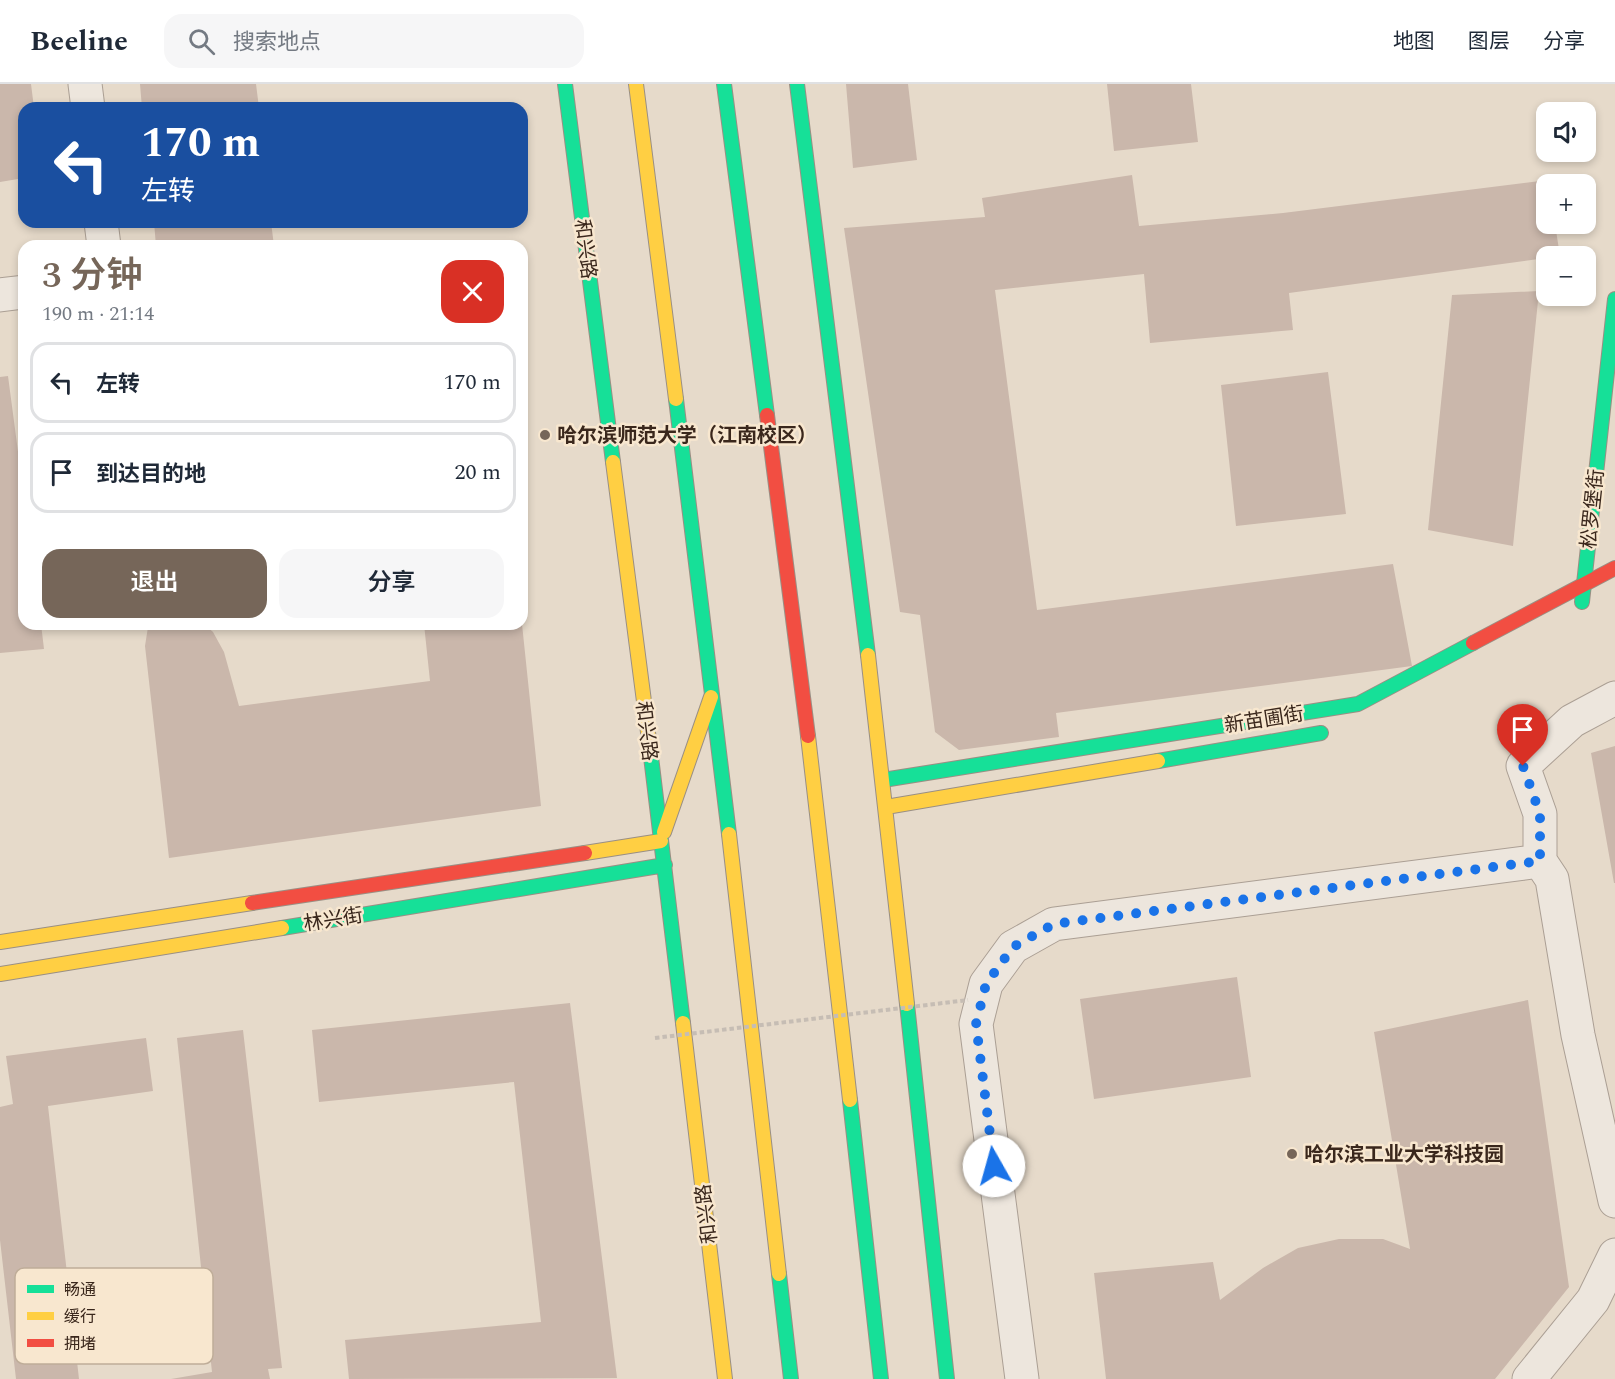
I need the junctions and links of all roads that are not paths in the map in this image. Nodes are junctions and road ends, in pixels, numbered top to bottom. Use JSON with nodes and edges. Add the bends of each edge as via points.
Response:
{"nodes":[{"id":1,"x":85,"y":84,"type":"edge"},
{"id":2,"x":565,"y":84,"type":"edge"},
{"id":3,"x":636,"y":84,"type":"edge"},
{"id":4,"x":724,"y":84,"type":"edge"},
{"id":5,"x":797,"y":84,"type":"edge"},
{"id":6,"x":87,"y":102,"type":"edge"},
{"id":7,"x":18,"y":293,"type":"edge"},
{"id":8,"x":0,"y":295,"type":"edge"},
{"id":9,"x":1615,"y":299,"type":"edge"},
{"id":10,"x":1615,"y":568,"type":"edge"},
{"id":11,"x":1584,"y":585,"type":"junction"},
{"id":12,"x":1598,"y":603,"type":"dead end"},
{"id":13,"x":713,"y":690,"type":"junction"},
{"id":14,"x":1615,"y":698,"type":"edge"},
{"id":15,"x":1333,"y":731,"type":"dead end"},
{"id":16,"x":883,"y":780,"type":"junction"},
{"id":17,"x":886,"y":807,"type":"junction"},
{"id":18,"x":661,"y":840,"type":"junction"},
{"id":19,"x":1540,"y":861,"type":"junction"},
{"id":20,"x":665,"y":865,"type":"junction"},
{"id":21,"x":0,"y":942,"type":"edge"},
{"id":22,"x":0,"y":974,"type":"edge"},
{"id":23,"x":1615,"y":1201,"type":"edge"},
{"id":24,"x":1615,"y":1256,"type":"edge"},
{"id":25,"x":725,"y":1379,"type":"edge"},
{"id":26,"x":791,"y":1379,"type":"edge"},
{"id":27,"x":881,"y":1379,"type":"edge"},
{"id":28,"x":947,"y":1379,"type":"edge"},
{"id":29,"x":1022,"y":1379,"type":"edge"},
{"id":30,"x":1529,"y":1379,"type":"edge"}],
"edges":[{"from":1,"to":6,"type":"street"},
{"from":2,"to":18,"type":"main road","name":"和兴路"},
{"from":3,"to":13,"type":"main road"},
{"from":4,"to":27,"type":"main road","via":[[813,773]]},
{"from":5,"to":16,"type":"main road"},
{"from":7,"to":8,"type":"street"},
{"from":9,"to":11,"type":"main road","name":"松罗堡街"},
{"from":10,"to":11,"type":"main road","name":"新苗圃街"},
{"from":11,"to":12,"type":"main road","name":"松罗堡街","via":[[1576,614]]},
{"from":11,"to":16,"type":"main road","name":"新苗圃街","via":[[1358,704]]},
{"from":13,"to":18,"type":"main road"},
{"from":13,"to":26,"type":"main road"},
{"from":14,"to":19,"type":"street","via":[[1572,721],[1523,766],[1540,814]]},
{"from":15,"to":17,"type":"main road","name":"新苗圃街"},
{"from":16,"to":17,"type":"main road"},
{"from":17,"to":28,"type":"main road"},
{"from":18,"to":20,"type":"main road","name":"和兴路"},
{"from":18,"to":21,"type":"main road","name":"林兴街"},
{"from":19,"to":23,"type":"street","via":[[1552,879],[1578,1035]]},
{"from":19,"to":29,"type":"street","via":[[1054,924],[1013,947],[986,984],[976,1024]]},
{"from":20,"to":22,"type":"main road","name":"林兴街"},
{"from":20,"to":25,"type":"main road","name":"和兴路"},
{"from":24,"to":30,"type":"street","via":[[1593,1300]]}]}
